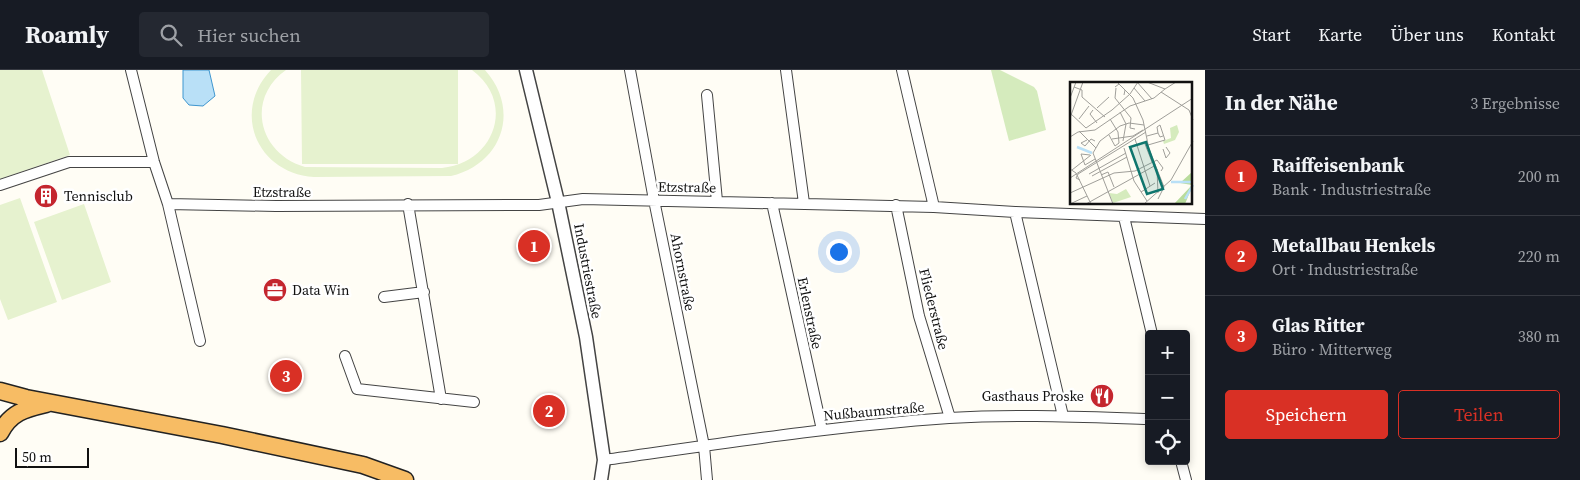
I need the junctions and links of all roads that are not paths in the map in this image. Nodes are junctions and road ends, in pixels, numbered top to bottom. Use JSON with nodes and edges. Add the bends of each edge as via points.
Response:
{"nodes":[{"id":1,"x":131,"y":70,"type":"edge"},
{"id":2,"x":526,"y":70,"type":"edge"},
{"id":3,"x":630,"y":70,"type":"edge"},
{"id":4,"x":786,"y":70,"type":"edge"},
{"id":5,"x":902,"y":70,"type":"edge"},
{"id":6,"x":706,"y":95,"type":"dead end"},
{"id":7,"x":154,"y":162,"type":"junction"},
{"id":8,"x":0,"y":185,"type":"edge"},
{"id":9,"x":654,"y":200,"type":"junction"},
{"id":10,"x":717,"y":201,"type":"junction"},
{"id":11,"x":558,"y":202,"type":"junction"},
{"id":12,"x":772,"y":203,"type":"junction"},
{"id":13,"x":804,"y":203,"type":"junction"},
{"id":14,"x":168,"y":204,"type":"junction"},
{"id":15,"x":408,"y":204,"type":"junction"},
{"id":16,"x":896,"y":205,"type":"junction"},
{"id":17,"x":934,"y":207,"type":"junction"},
{"id":18,"x":1015,"y":212,"type":"junction"},
{"id":19,"x":1124,"y":217,"type":"junction"},
{"id":20,"x":1205,"y":219,"type":"edge"},
{"id":21,"x":424,"y":292,"type":"junction"},
{"id":22,"x":384,"y":297,"type":"dead end"},
{"id":23,"x":1151,"y":330,"type":"edge"},
{"id":24,"x":200,"y":341,"type":"dead end"},
{"id":25,"x":346,"y":356,"type":"dead end"},
{"id":26,"x":0,"y":391,"type":"edge"},
{"id":27,"x":441,"y":399,"type":"junction"},
{"id":28,"x":53,"y":402,"type":"junction"},
{"id":29,"x":474,"y":402,"type":"dead end"},
{"id":30,"x":1063,"y":416,"type":"junction"},
{"id":31,"x":950,"y":418,"type":"junction"},
{"id":32,"x":1145,"y":419,"type":"edge"},
{"id":33,"x":822,"y":430,"type":"junction"},
{"id":34,"x":0,"y":433,"type":"edge"},
{"id":35,"x":704,"y":446,"type":"junction"},
{"id":36,"x":604,"y":460,"type":"junction"},
{"id":37,"x":1183,"y":465,"type":"edge"},
{"id":38,"x":394,"y":479,"type":"edge"},
{"id":39,"x":601,"y":480,"type":"edge"},
{"id":40,"x":706,"y":480,"type":"edge"},
{"id":41,"x":1186,"y":480,"type":"edge"}],
"edges":[{"from":1,"to":7,"type":"street"},
{"from":2,"to":11,"type":"street","name":"Industriestraße"},
{"from":3,"to":9,"type":"street","name":"Ahornstraße"},
{"from":4,"to":13,"type":"street"},
{"from":5,"to":17,"type":"street"},
{"from":6,"to":10,"type":"street"},
{"from":7,"to":8,"type":"street","via":[[69,162]]},
{"from":7,"to":14,"type":"street"},
{"from":9,"to":10,"type":"street","name":"Etzstraße"},
{"from":9,"to":11,"type":"street","name":"Etzstraße"},
{"from":9,"to":35,"type":"street","name":"Ahornstraße"},
{"from":10,"to":12,"type":"street","name":"Etzstraße"},
{"from":11,"to":15,"type":"street","name":"Etzstraße","via":[[539,205]]},
{"from":11,"to":36,"type":"street","name":"Industriestraße","via":[[586,337]]},
{"from":12,"to":13,"type":"street","name":"Etzstraße"},
{"from":12,"to":33,"type":"street","name":"Erlenstraße"},
{"from":13,"to":16,"type":"street","name":"Etzstraße"},
{"from":14,"to":15,"type":"street","name":"Etzstraße"},
{"from":14,"to":24,"type":"street"},
{"from":15,"to":21,"type":"street"},
{"from":16,"to":17,"type":"street","name":"Etzstraße"},
{"from":16,"to":31,"type":"street","name":"Fliederstraße","via":[[919,316]]},
{"from":17,"to":18,"type":"street","name":"Etzstraße"},
{"from":18,"to":19,"type":"street","name":"Etzstraße"},
{"from":18,"to":30,"type":"street"},
{"from":19,"to":20,"type":"street","name":"Etzstraße"},
{"from":19,"to":23,"type":"street"},
{"from":21,"to":22,"type":"street"},
{"from":21,"to":27,"type":"street"},
{"from":25,"to":27,"type":"street","via":[[357,389]]},
{"from":26,"to":28,"type":"highway"},
{"from":27,"to":29,"type":"street"},
{"from":28,"to":34,"type":"highway","via":[[26,408],[6,423]]},
{"from":28,"to":38,"type":"highway","via":[[363,465]]},
{"from":30,"to":31,"type":"street","name":"Nußbaumstraße"},
{"from":30,"to":32,"type":"street","name":"Nußbaumstraße"},
{"from":31,"to":33,"type":"street","name":"Nußbaumstraße"},
{"from":33,"to":35,"type":"street","name":"Nußbaumstraße"},
{"from":35,"to":36,"type":"street","name":"Nußbaumstraße"},
{"from":35,"to":40,"type":"street","name":"Ahornstraße"},
{"from":36,"to":39,"type":"street","name":"Industriestraße"},
{"from":37,"to":41,"type":"street"}]}
